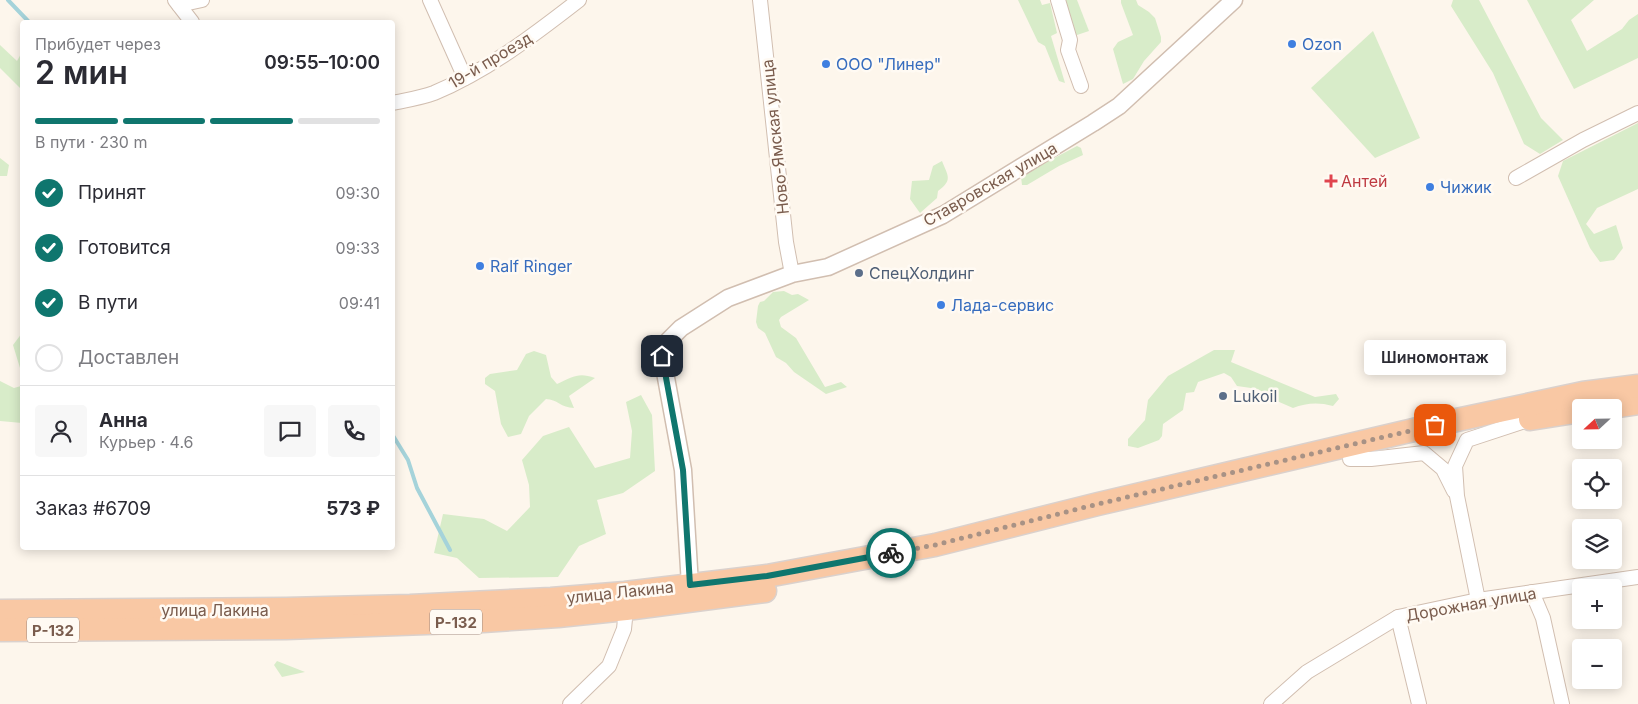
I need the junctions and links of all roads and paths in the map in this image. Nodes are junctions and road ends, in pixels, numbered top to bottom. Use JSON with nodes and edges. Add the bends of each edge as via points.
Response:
{"nodes":[{"id":1,"x":202,"y":0,"type":"edge"},
{"id":2,"x":430,"y":0,"type":"edge"},
{"id":3,"x":579,"y":0,"type":"edge"},
{"id":4,"x":760,"y":0,"type":"edge"},
{"id":5,"x":1058,"y":0,"type":"edge"},
{"id":6,"x":1234,"y":0,"type":"edge"},
{"id":7,"x":177,"y":3,"type":"edge"},
{"id":8,"x":190,"y":20,"type":"edge"},
{"id":9,"x":465,"y":78,"type":"junction"},
{"id":10,"x":1081,"y":86,"type":"dead end"},
{"id":11,"x":395,"y":102,"type":"edge"},
{"id":12,"x":1638,"y":113,"type":"edge"},
{"id":13,"x":1516,"y":178,"type":"dead end"},
{"id":14,"x":792,"y":274,"type":"junction"},
{"id":15,"x":1638,"y":386,"type":"edge"},
{"id":16,"x":1638,"y":403,"type":"edge"},
{"id":17,"x":1622,"y":405,"type":"edge"},
{"id":18,"x":1572,"y":412,"type":"edge"},
{"id":19,"x":1531,"y":419,"type":"junction"},
{"id":20,"x":1350,"y":459,"type":"junction"},
{"id":21,"x":1457,"y":496,"type":"junction"},
{"id":22,"x":1638,"y":577,"type":"edge"},
{"id":23,"x":690,"y":585,"type":"junction"},
{"id":24,"x":1532,"y":592,"type":"junction"},
{"id":25,"x":1478,"y":600,"type":"junction"},
{"id":26,"x":626,"y":609,"type":"junction"},
{"id":27,"x":0,"y":611,"type":"edge"},
{"id":28,"x":1398,"y":617,"type":"junction"},
{"id":29,"x":0,"y":630,"type":"edge"},
{"id":30,"x":570,"y":704,"type":"edge"},
{"id":31,"x":1271,"y":704,"type":"edge"},
{"id":32,"x":1419,"y":704,"type":"edge"},
{"id":33,"x":1562,"y":704,"type":"edge"}],
"edges":[{"from":1,"to":7,"type":"street"},
{"from":2,"to":9,"type":"street"},
{"from":3,"to":9,"type":"street","name":"19-й проезд","via":[[525,42]]},
{"from":4,"to":14,"type":"street","name":"Ново-Ямская улица"},
{"from":5,"to":10,"type":"street","via":[[1070,40],[1068,50]]},
{"from":6,"to":14,"type":"street","name":"Ставровская улица","via":[[1120,106],[1093,123],[943,215],[828,267]]},
{"from":7,"to":8,"type":"street"},
{"from":9,"to":11,"type":"street","name":"19-й проезд","via":[[432,94]]},
{"from":12,"to":13,"type":"street"},
{"from":14,"to":23,"type":"street","name":"Ставровская улица","via":[[728,298],[704,312],[668,341],[662,356],[683,470]]},
{"from":15,"to":23,"type":"highway","name":"улица Лакина","number":"Р-132","via":[[1583,393],[1452,421],[935,545],[767,576]]},
{"from":16,"to":17,"type":"highway"},
{"from":18,"to":19,"type":"highway","name":"улица Лакина","number":"Р-132"},
{"from":19,"to":20,"type":"highway","name":"улица Лакина","number":"Р-132"},
{"from":19,"to":21,"type":"street","via":[[1467,440],[1456,466]]},
{"from":20,"to":21,"type":"street","via":[[1424,453],[1443,469]]},
{"from":20,"to":26,"type":"highway","name":"улица Лакина","number":"Р-132","via":[[936,559],[767,591]]},
{"from":21,"to":25,"type":"street"},
{"from":22,"to":24,"type":"street","name":"Дорожная улица"},
{"from":23,"to":27,"type":"highway","name":"улица Лакина","number":"Р-132","via":[[551,599],[410,606]]},
{"from":24,"to":25,"type":"street","name":"Дорожная улица"},
{"from":24,"to":33,"type":"street","via":[[1543,618]]},
{"from":25,"to":28,"type":"street","name":"Дорожная улица"},
{"from":26,"to":29,"type":"highway","name":"улица Лакина","number":"Р-132","via":[[483,621],[296,628]]},
{"from":26,"to":30,"type":"street","via":[[624,630],[609,666]]},
{"from":28,"to":31,"type":"street","name":"Дорожная улица","via":[[1307,672]]},
{"from":28,"to":32,"type":"street"}]}
